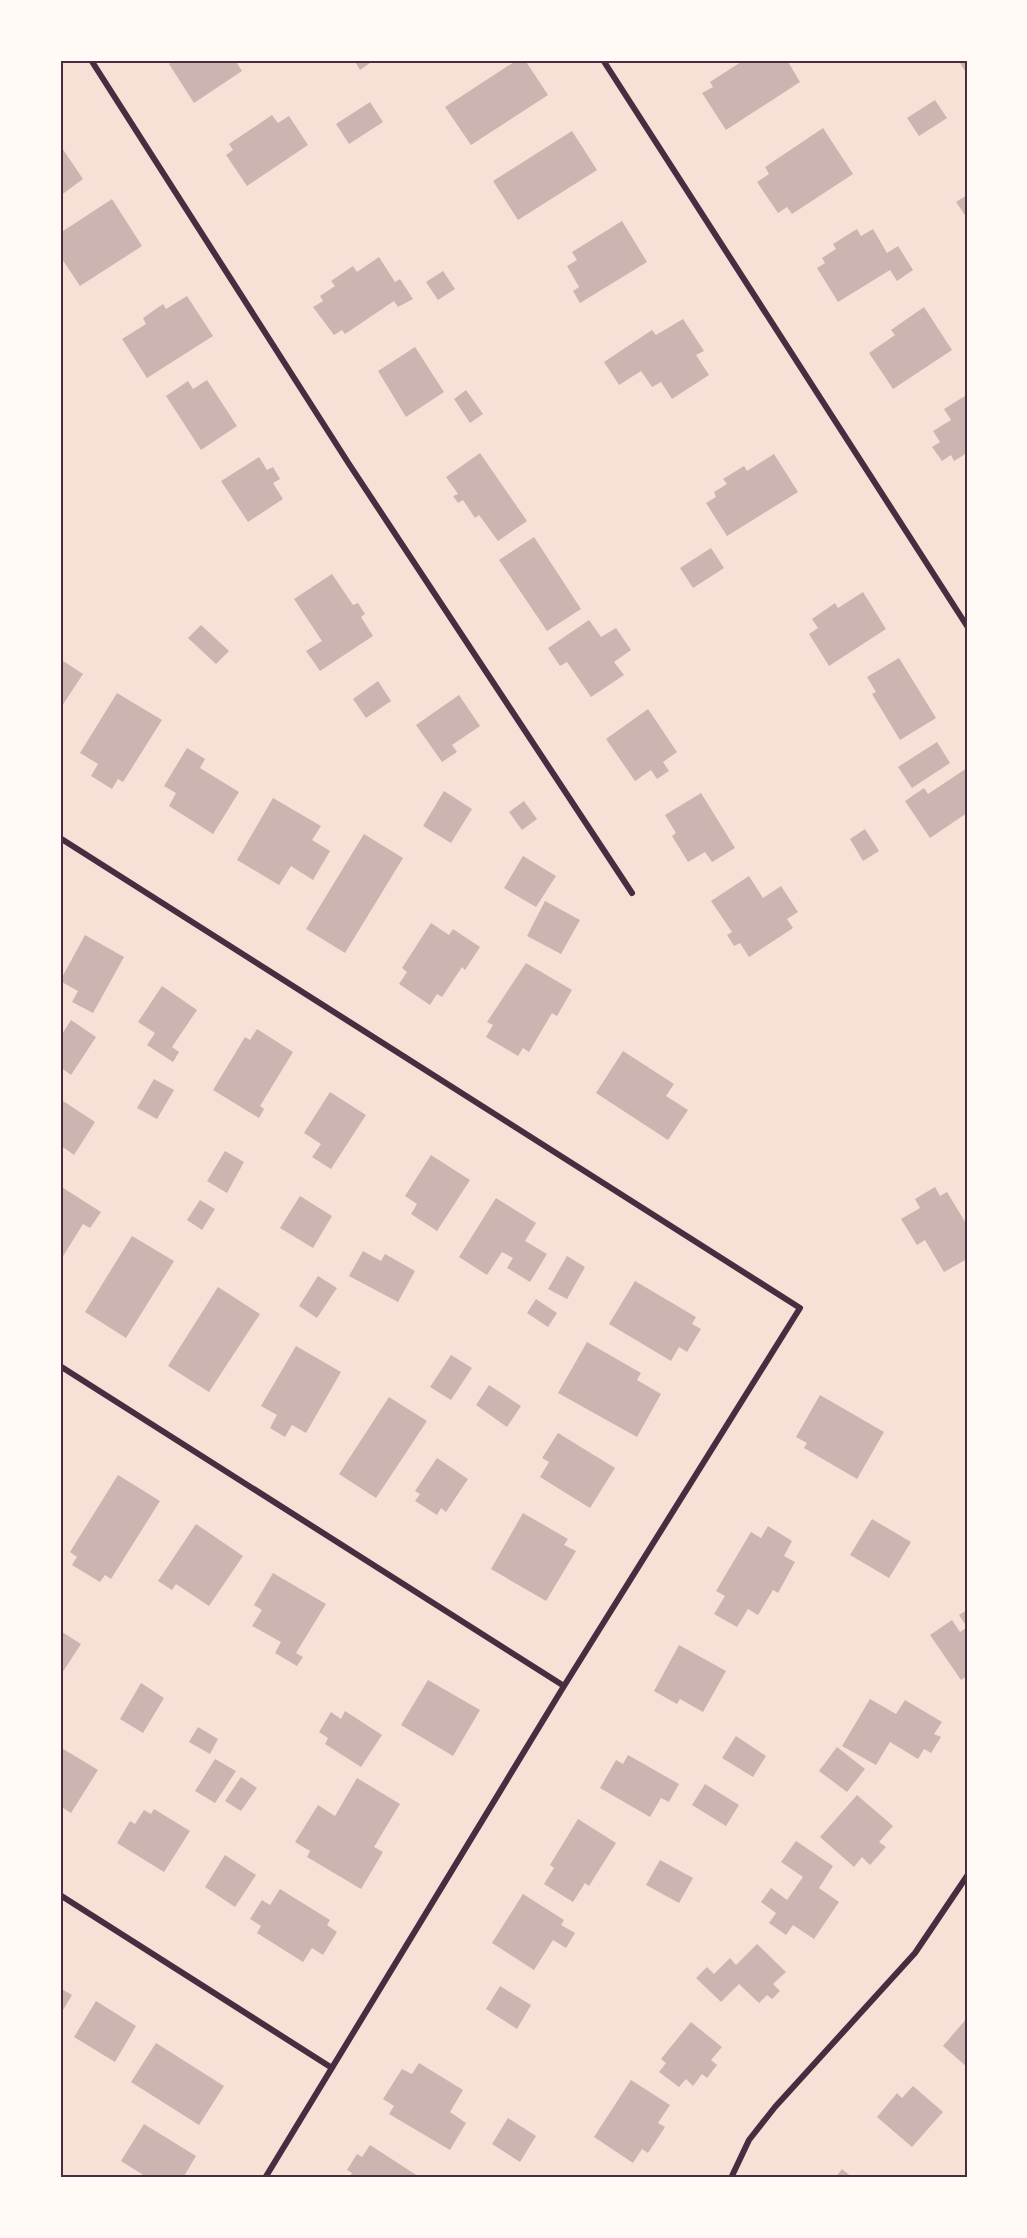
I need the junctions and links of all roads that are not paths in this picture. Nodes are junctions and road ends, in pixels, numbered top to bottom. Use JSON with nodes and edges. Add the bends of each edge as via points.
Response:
{"nodes":[{"id":1,"x":90,"y":60,"type":"edge"},
{"id":2,"x":603,"y":60,"type":"edge"},
{"id":3,"x":967,"y":626,"type":"edge"},
{"id":4,"x":60,"y":838,"type":"edge"},
{"id":5,"x":632,"y":893,"type":"dead end"},
{"id":6,"x":60,"y":1366,"type":"edge"},
{"id":7,"x":564,"y":1686,"type":"junction"},
{"id":8,"x":967,"y":1876,"type":"edge"},
{"id":9,"x":60,"y":1895,"type":"edge"},
{"id":10,"x":332,"y":2068,"type":"junction"},
{"id":11,"x":265,"y":2178,"type":"edge"},
{"id":12,"x":731,"y":2178,"type":"edge"}],
"edges":[{"from":1,"to":5,"type":"street"},
{"from":2,"to":3,"type":"street"},
{"from":4,"to":7,"type":"street","via":[[800,1308]]},
{"from":6,"to":7,"type":"street"},
{"from":7,"to":10,"type":"street"},
{"from":8,"to":12,"type":"street","via":[[915,1953],[749,2140]]},
{"from":9,"to":10,"type":"street"},
{"from":10,"to":11,"type":"street"}]}
